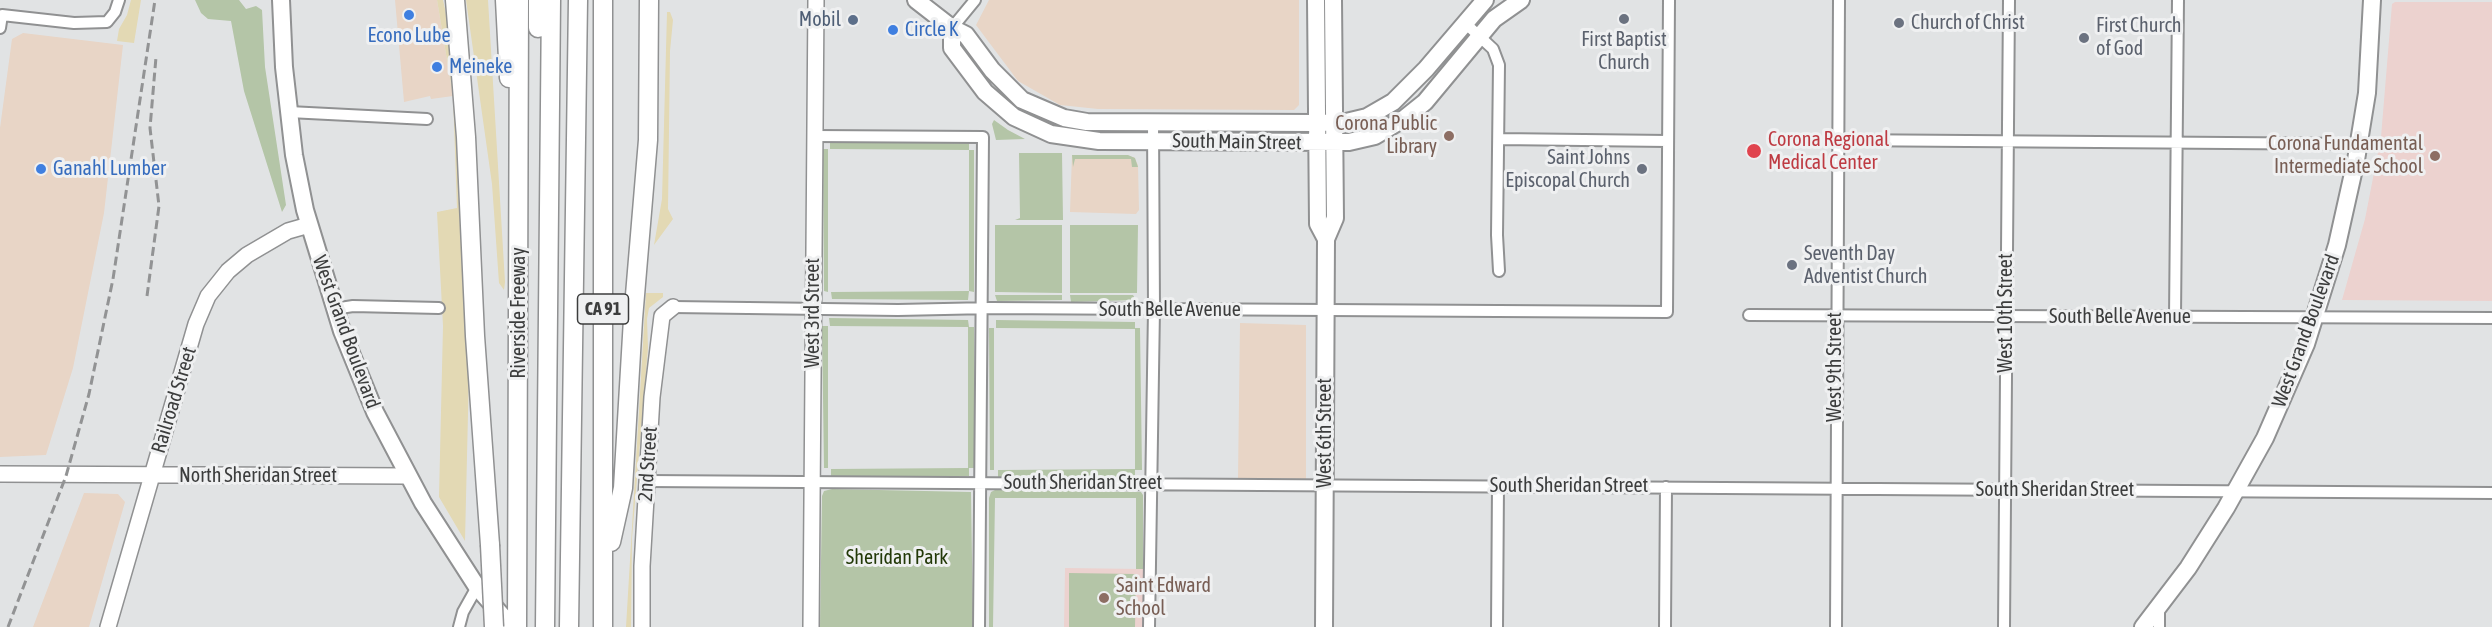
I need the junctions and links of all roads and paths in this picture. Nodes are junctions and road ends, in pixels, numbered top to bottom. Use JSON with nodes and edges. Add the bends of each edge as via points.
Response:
{"nodes":[{"id":1,"x":119,"y":0,"type":"edge"},
{"id":2,"x":281,"y":0,"type":"edge"},
{"id":3,"x":455,"y":0,"type":"edge"},
{"id":4,"x":505,"y":0,"type":"edge"},
{"id":5,"x":519,"y":0,"type":"edge"},
{"id":6,"x":538,"y":0,"type":"edge"},
{"id":7,"x":550,"y":0,"type":"edge"},
{"id":8,"x":578,"y":0,"type":"edge"},
{"id":9,"x":603,"y":0,"type":"edge"},
{"id":10,"x":649,"y":0,"type":"edge"},
{"id":11,"x":816,"y":0,"type":"edge"},
{"id":12,"x":916,"y":0,"type":"edge"},
{"id":13,"x":975,"y":0,"type":"edge"},
{"id":14,"x":1316,"y":0,"type":"edge"},
{"id":15,"x":1333,"y":0,"type":"edge"},
{"id":16,"x":1485,"y":0,"type":"edge"},
{"id":17,"x":1521,"y":0,"type":"edge"},
{"id":18,"x":1669,"y":0,"type":"edge"},
{"id":19,"x":1839,"y":0,"type":"edge"},
{"id":20,"x":2009,"y":0,"type":"edge"},
{"id":21,"x":2178,"y":0,"type":"edge"},
{"id":22,"x":2373,"y":0,"type":"edge"},
{"id":23,"x":1464,"y":22,"type":"junction"},
{"id":24,"x":544,"y":26,"type":"junction"},
{"id":25,"x":0,"y":28,"type":"edge"},
{"id":26,"x":952,"y":28,"type":"junction"},
{"id":27,"x":1479,"y":35,"type":"junction"},
{"id":28,"x":289,"y":112,"type":"junction"},
{"id":29,"x":427,"y":119,"type":"dead end"},
{"id":30,"x":1153,"y":122,"type":"junction"},
{"id":31,"x":520,"y":123,"type":"junction"},
{"id":32,"x":1316,"y":123,"type":"junction"},
{"id":33,"x":1334,"y":123,"type":"junction"},
{"id":34,"x":814,"y":136,"type":"junction"},
{"id":35,"x":1499,"y":139,"type":"junction"},
{"id":36,"x":1837,"y":140,"type":"junction"},
{"id":37,"x":1153,"y":141,"type":"junction"},
{"id":38,"x":1668,"y":141,"type":"junction"},
{"id":39,"x":2007,"y":141,"type":"junction"},
{"id":40,"x":1334,"y":142,"type":"junction"},
{"id":41,"x":2177,"y":142,"type":"junction"},
{"id":42,"x":1317,"y":143,"type":"junction"},
{"id":43,"x":2359,"y":144,"type":"junction"},
{"id":44,"x":309,"y":225,"type":"junction"},
{"id":45,"x":1326,"y":239,"type":"junction"},
{"id":46,"x":1499,"y":271,"type":"dead end"},
{"id":47,"x":673,"y":307,"type":"joint"},
{"id":48,"x":439,"y":308,"type":"dead end"},
{"id":49,"x":981,"y":308,"type":"junction"},
{"id":50,"x":334,"y":309,"type":"junction"},
{"id":51,"x":1154,"y":309,"type":"junction"},
{"id":52,"x":813,"y":310,"type":"junction"},
{"id":53,"x":1324,"y":310,"type":"junction"},
{"id":54,"x":1749,"y":315,"type":"dead end"},
{"id":55,"x":1835,"y":315,"type":"junction"},
{"id":56,"x":2006,"y":316,"type":"junction"},
{"id":57,"x":2175,"y":317,"type":"junction"},
{"id":58,"x":2315,"y":317,"type":"junction"},
{"id":59,"x":2492,"y":318,"type":"edge"},
{"id":60,"x":0,"y":474,"type":"edge"},
{"id":61,"x":407,"y":476,"type":"junction"},
{"id":62,"x":151,"y":477,"type":"junction"},
{"id":63,"x":646,"y":481,"type":"junction"},
{"id":64,"x":980,"y":482,"type":"junction"},
{"id":65,"x":812,"y":483,"type":"junction"},
{"id":66,"x":1151,"y":484,"type":"junction"},
{"id":67,"x":1325,"y":485,"type":"junction"},
{"id":68,"x":1498,"y":486,"type":"junction"},
{"id":69,"x":1666,"y":487,"type":"junction"},
{"id":70,"x":1834,"y":488,"type":"junction"},
{"id":71,"x":2005,"y":489,"type":"junction"},
{"id":72,"x":2236,"y":491,"type":"junction"},
{"id":73,"x":2492,"y":493,"type":"edge"},
{"id":74,"x":603,"y":576,"type":"junction"},
{"id":75,"x":477,"y":587,"type":"junction"},
{"id":76,"x":2159,"y":608,"type":"junction"},
{"id":77,"x":108,"y":627,"type":"edge"},
{"id":78,"x":459,"y":627,"type":"edge"},
{"id":79,"x":494,"y":627,"type":"edge"},
{"id":80,"x":512,"y":627,"type":"edge"},
{"id":81,"x":517,"y":627,"type":"edge"},
{"id":82,"x":545,"y":627,"type":"edge"},
{"id":83,"x":569,"y":627,"type":"edge"},
{"id":84,"x":603,"y":627,"type":"edge"},
{"id":85,"x":642,"y":627,"type":"edge"},
{"id":86,"x":811,"y":627,"type":"edge"},
{"id":87,"x":979,"y":627,"type":"edge"},
{"id":88,"x":1149,"y":627,"type":"edge"},
{"id":89,"x":1324,"y":627,"type":"edge"},
{"id":90,"x":1497,"y":627,"type":"edge"},
{"id":91,"x":1665,"y":627,"type":"edge"},
{"id":92,"x":1836,"y":627,"type":"edge"},
{"id":93,"x":2004,"y":627,"type":"edge"},
{"id":94,"x":2144,"y":627,"type":"edge"},
{"id":95,"x":2159,"y":627,"type":"edge"}],
"edges":[{"from":1,"to":25,"type":"street","via":[[107,22],[74,23],[2,15]]},
{"from":2,"to":28,"type":"main road","name":"West Grand Boulevard"},
{"from":3,"to":79,"type":"highway","bridge":true},
{"from":4,"to":31,"type":"highway","via":[[509,88]]},
{"from":5,"to":31,"type":"highway","name":"Riverside Freeway"},
{"from":6,"to":24,"type":"highway"},
{"from":7,"to":24,"type":"highway"},
{"from":8,"to":83,"type":"highway"},
{"from":9,"to":74,"type":"highway","number":"CA 91"},
{"from":10,"to":74,"type":"highway","via":[[648,140],[623,488]]},
{"from":11,"to":34,"type":"street","name":"West 3rd Street"},
{"from":12,"to":26,"type":"main road","name":"South Main Street"},
{"from":13,"to":26,"type":"street"},
{"from":14,"to":32,"type":"main road","name":"West 6th Street"},
{"from":15,"to":33,"type":"main road","name":"West 6th Street"},
{"from":16,"to":23,"type":"main road","name":"South Main Street"},
{"from":17,"to":27,"type":"main road","name":"South Main Street","via":[[1504,10]]},
{"from":18,"to":38,"type":"street"},
{"from":19,"to":36,"type":"street","name":"West 9th Street"},
{"from":20,"to":39,"type":"street","name":"West 10th Street"},
{"from":21,"to":41,"type":"street"},
{"from":22,"to":43,"type":"main road","name":"West Grand Boulevard"},
{"from":23,"to":27,"type":"street"},
{"from":23,"to":33,"type":"main road","name":"South Main Street","via":[[1393,102],[1367,117]]},
{"from":24,"to":82,"type":"highway","via":[[549,140]]},
{"from":26,"to":30,"type":"main road","name":"South Main Street","via":[[966,35],[992,70],[1022,100],[1042,111],[1087,122]]},
{"from":26,"to":37,"type":"main road","name":"South Main Street","via":[[952,48],[986,92],[1026,124],[1079,140]]},
{"from":27,"to":35,"type":"street","via":[[1493,49],[1499,65]]},
{"from":27,"to":40,"type":"main road","name":"South Main Street","via":[[1425,102],[1405,118],[1374,136]]},
{"from":28,"to":29,"type":"street"},
{"from":28,"to":44,"type":"main road","name":"West Grand Boulevard"},
{"from":30,"to":32,"type":"main road","name":"South Main Street"},
{"from":30,"to":37,"type":"street"},
{"from":31,"to":81,"type":"highway","name":"Riverside Freeway"},
{"from":32,"to":33,"type":"main road","name":"South Main Street"},
{"from":32,"to":42,"type":"main road","name":"West 6th Street"},
{"from":33,"to":40,"type":"main road","name":"West 6th Street"},
{"from":34,"to":49,"type":"street","via":[[982,137]]},
{"from":34,"to":52,"type":"street","name":"West 3rd Street"},
{"from":35,"to":38,"type":"street"},
{"from":35,"to":46,"type":"street"},
{"from":36,"to":39,"type":"street"},
{"from":36,"to":55,"type":"street","name":"West 9th Street"},
{"from":37,"to":42,"type":"main road","name":"South Main Street"},
{"from":37,"to":51,"type":"street"},
{"from":38,"to":53,"type":"street","name":"South Belle Avenue","via":[[1667,312]]},
{"from":39,"to":41,"type":"street"},
{"from":39,"to":56,"type":"street","name":"West 10th Street"},
{"from":40,"to":42,"type":"main road","name":"South Main Street"},
{"from":40,"to":45,"type":"main road","name":"West 6th Street","via":[[1335,219]]},
{"from":41,"to":43,"type":"street"},
{"from":41,"to":57,"type":"street"},
{"from":42,"to":45,"type":"main road","name":"West 6th Street","via":[[1318,224]]},
{"from":43,"to":58,"type":"main road","name":"West Grand Boulevard","via":[[2337,245]]},
{"from":44,"to":50,"type":"main road","name":"West Grand Boulevard"},
{"from":44,"to":62,"type":"street","name":"Railroad Street","via":[[288,231],[247,255],[208,296],[196,324]]},
{"from":45,"to":53,"type":"main road","name":"West 6th Street"},
{"from":47,"to":52,"type":"street","name":"South Belle Avenue"},
{"from":47,"to":63,"type":"street","name":"2nd Street","via":[[662,316],[659,332]]},
{"from":48,"to":50,"type":"street"},
{"from":49,"to":51,"type":"street","name":"South Belle Avenue"},
{"from":49,"to":52,"type":"street","name":"South Belle Avenue"},
{"from":49,"to":64,"type":"street"},
{"from":50,"to":61,"type":"main road","name":"West Grand Boulevard","via":[[375,412]]},
{"from":51,"to":53,"type":"street","name":"South Belle Avenue"},
{"from":51,"to":66,"type":"street"},
{"from":52,"to":65,"type":"street","name":"West 3rd Street"},
{"from":53,"to":67,"type":"main road","name":"West 6th Street"},
{"from":54,"to":55,"type":"street","name":"South Belle Avenue"},
{"from":55,"to":56,"type":"street","name":"South Belle Avenue"},
{"from":55,"to":70,"type":"street","name":"West 9th Street"},
{"from":56,"to":57,"type":"street","name":"South Belle Avenue"},
{"from":56,"to":71,"type":"street","name":"West 10th Street"},
{"from":57,"to":58,"type":"street","name":"South Belle Avenue"},
{"from":58,"to":59,"type":"street","name":"South Belle Avenue"},
{"from":58,"to":72,"type":"main road","name":"West Grand Boulevard","via":[[2286,393]]},
{"from":60,"to":62,"type":"street","name":"North Sheridan Street"},
{"from":61,"to":62,"type":"street","name":"North Sheridan Street"},
{"from":61,"to":75,"type":"main road","name":"West Grand Boulevard"},
{"from":62,"to":77,"type":"street","name":"Railroad Street"},
{"from":63,"to":65,"type":"street","name":"South Sheridan Street"},
{"from":63,"to":85,"type":"street","name":"2nd Street"},
{"from":64,"to":65,"type":"street","name":"South Sheridan Street"},
{"from":64,"to":66,"type":"street","name":"South Sheridan Street"},
{"from":64,"to":87,"type":"street"},
{"from":65,"to":86,"type":"street","name":"West 3rd Street"},
{"from":66,"to":67,"type":"street","name":"South Sheridan Street"},
{"from":66,"to":88,"type":"street"},
{"from":67,"to":68,"type":"street","name":"South Sheridan Street"},
{"from":67,"to":89,"type":"main road","name":"West 6th Street"},
{"from":68,"to":69,"type":"street","name":"South Sheridan Street"},
{"from":68,"to":90,"type":"street"},
{"from":69,"to":70,"type":"street","name":"South Sheridan Street"},
{"from":69,"to":91,"type":"street"},
{"from":70,"to":71,"type":"street","name":"South Sheridan Street"},
{"from":70,"to":92,"type":"street","name":"West 9th Street"},
{"from":71,"to":72,"type":"street","name":"South Sheridan Street"},
{"from":71,"to":93,"type":"street","name":"West 10th Street"},
{"from":72,"to":73,"type":"street","name":"South Sheridan Street"},
{"from":72,"to":76,"type":"main road","name":"West Grand Boulevard"},
{"from":74,"to":84,"type":"highway","number":"CA 91"},
{"from":75,"to":78,"type":"street"},
{"from":75,"to":80,"type":"main road","name":"West Grand Boulevard"},
{"from":76,"to":94,"type":"main road","name":"West Grand Boulevard"},
{"from":76,"to":95,"type":"street"}]}
